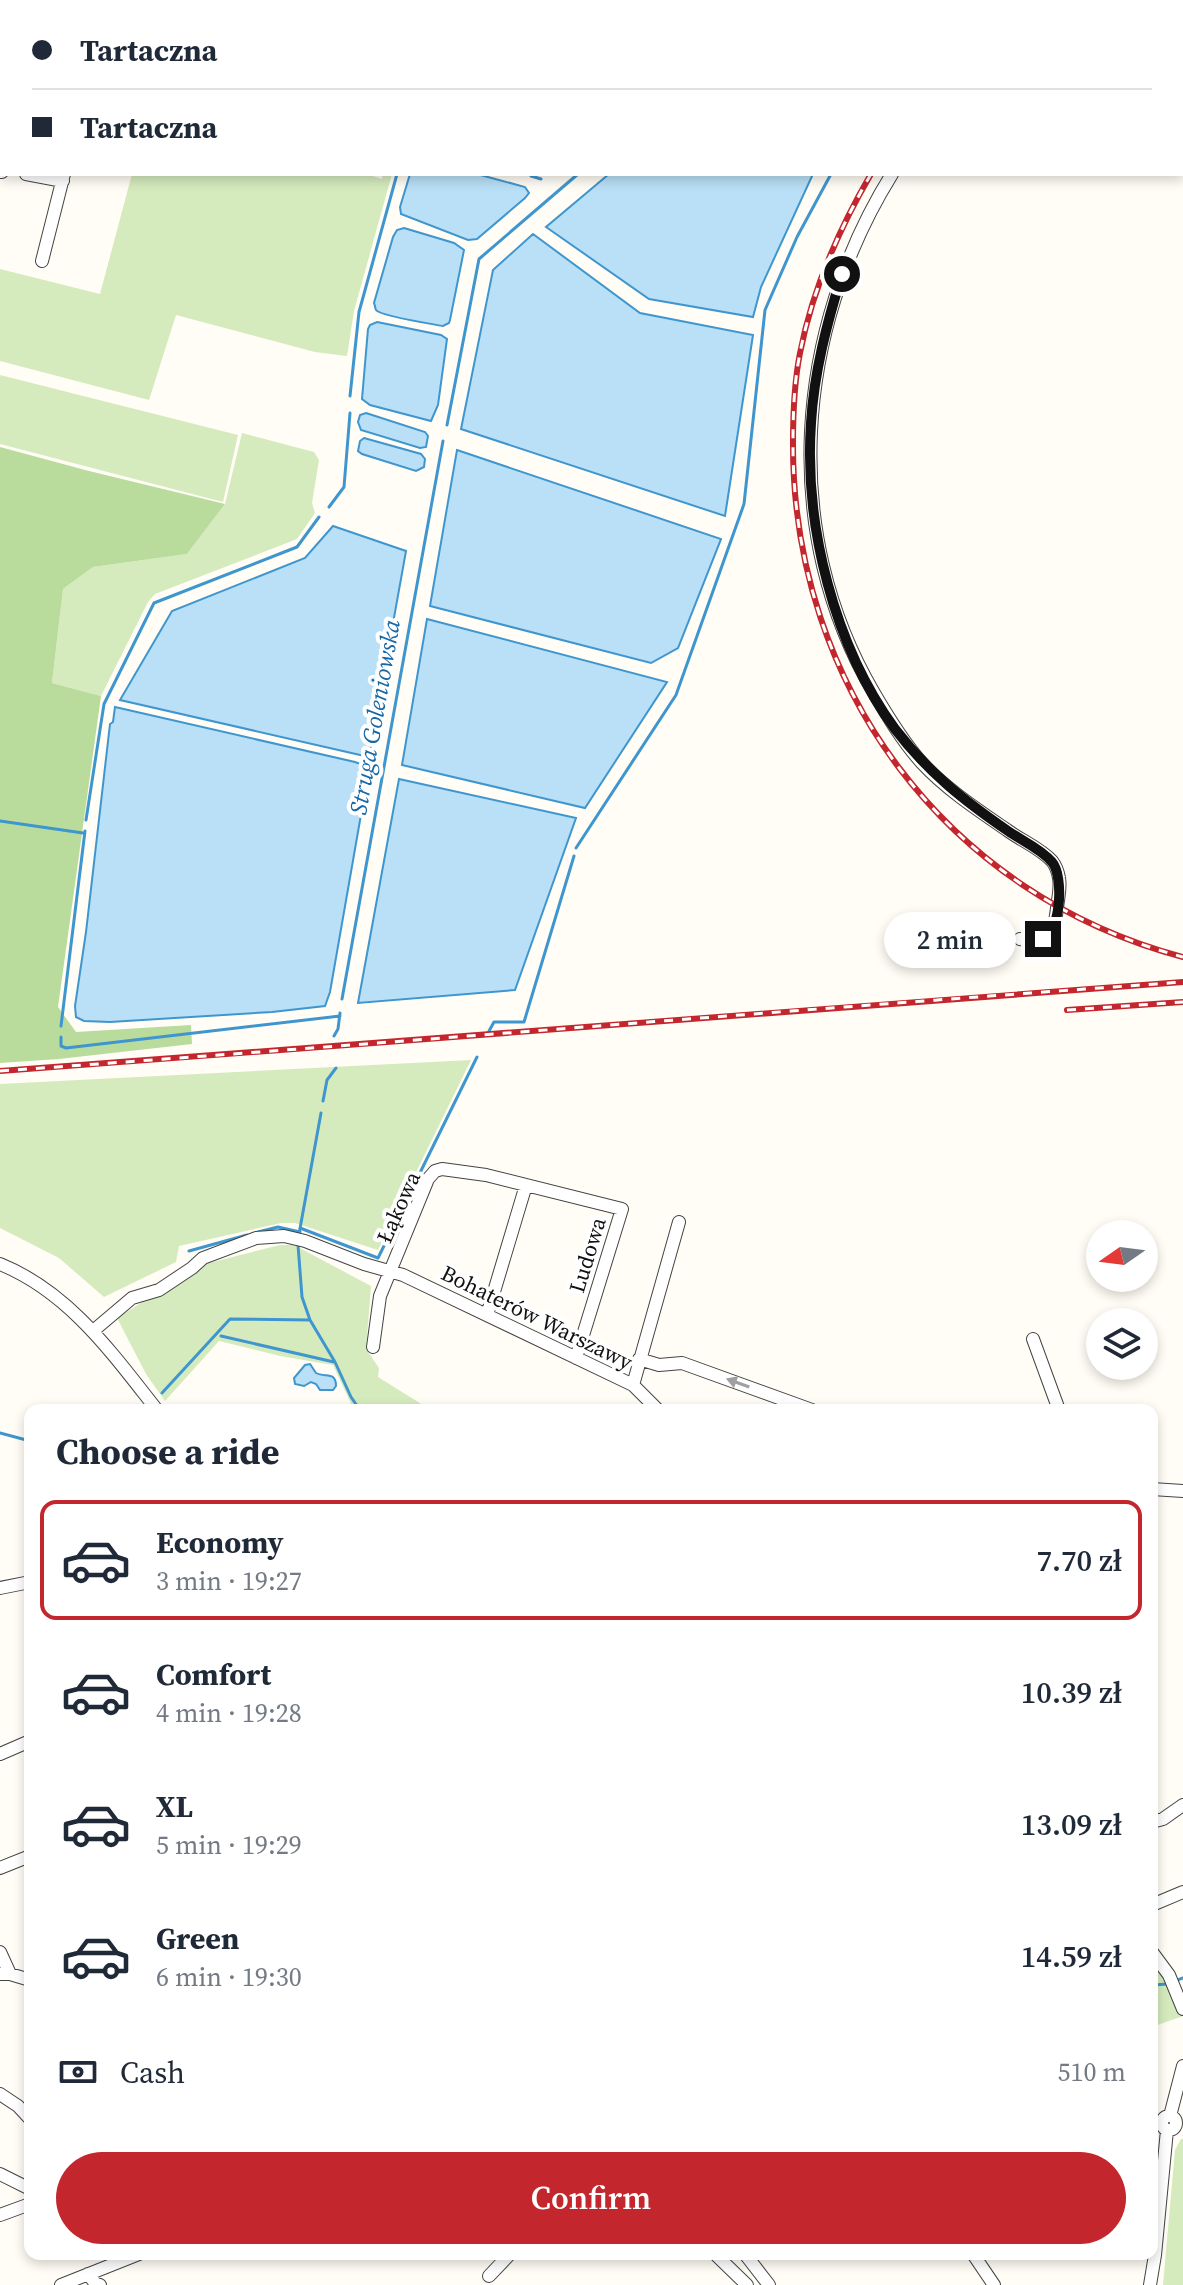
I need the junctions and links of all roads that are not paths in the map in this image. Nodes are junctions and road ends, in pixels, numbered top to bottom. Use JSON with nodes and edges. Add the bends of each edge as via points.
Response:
{"nodes":[{"id":1,"x":891,"y":176,"type":"edge"},
{"id":2,"x":64,"y":178,"type":"edge"},
{"id":3,"x":42,"y":261,"type":"dead end"},
{"id":4,"x":1020,"y":939,"type":"dead end"},
{"id":5,"x":526,"y":1185,"type":"junction"},
{"id":6,"x":679,"y":1222,"type":"dead end"},
{"id":7,"x":0,"y":1264,"type":"edge"},
{"id":8,"x":392,"y":1271,"type":"junction"},
{"id":9,"x":487,"y":1315,"type":"junction"},
{"id":10,"x":93,"y":1331,"type":"junction"},
{"id":11,"x":1033,"y":1339,"type":"dead end"},
{"id":12,"x":373,"y":1347,"type":"dead end"},
{"id":13,"x":576,"y":1358,"type":"junction"},
{"id":14,"x":639,"y":1359,"type":"junction"},
{"id":15,"x":633,"y":1385,"type":"junction"},
{"id":16,"x":152,"y":1404,"type":"edge"},
{"id":17,"x":652,"y":1404,"type":"edge"},
{"id":18,"x":792,"y":1404,"type":"edge"},
{"id":19,"x":1057,"y":1404,"type":"edge"},
{"id":20,"x":1158,"y":1489,"type":"edge"},
{"id":21,"x":1183,"y":1491,"type":"edge"},
{"id":22,"x":24,"y":1583,"type":"edge"},
{"id":23,"x":0,"y":1588,"type":"edge"},
{"id":24,"x":24,"y":1744,"type":"edge"},
{"id":25,"x":0,"y":1754,"type":"edge"},
{"id":26,"x":1183,"y":1805,"type":"edge"},
{"id":27,"x":1158,"y":1820,"type":"edge"},
{"id":28,"x":24,"y":1858,"type":"edge"},
{"id":29,"x":0,"y":1868,"type":"edge"},
{"id":30,"x":1183,"y":1892,"type":"edge"},
{"id":31,"x":1158,"y":1902,"type":"edge"},
{"id":32,"x":0,"y":1952,"type":"edge"},
{"id":33,"x":1158,"y":1960,"type":"edge"},
{"id":34,"x":5,"y":1974,"type":"edge"},
{"id":35,"x":1183,"y":2009,"type":"edge"},
{"id":36,"x":1183,"y":2066,"type":"edge"},
{"id":37,"x":0,"y":2094,"type":"edge"},
{"id":38,"x":24,"y":2112,"type":"edge"},
{"id":39,"x":1174,"y":2124,"type":"edge"},
{"id":40,"x":0,"y":2174,"type":"edge"},
{"id":41,"x":24,"y":2186,"type":"edge"},
{"id":42,"x":24,"y":2206,"type":"edge"},
{"id":43,"x":0,"y":2215,"type":"edge"},
{"id":44,"x":1158,"y":2237,"type":"edge"},
{"id":45,"x":124,"y":2260,"type":"edge"},
{"id":46,"x":504,"y":2260,"type":"edge"},
{"id":47,"x":721,"y":2260,"type":"edge"},
{"id":48,"x":749,"y":2260,"type":"edge"},
{"id":49,"x":977,"y":2260,"type":"edge"},
{"id":50,"x":1154,"y":2260,"type":"edge"},
{"id":51,"x":88,"y":2274,"type":"junction"},
{"id":52,"x":489,"y":2276,"type":"dead end"},
{"id":53,"x":764,"y":2284,"type":"edge"},
{"id":54,"x":61,"y":2285,"type":"edge"},
{"id":55,"x":100,"y":2285,"type":"edge"},
{"id":56,"x":747,"y":2285,"type":"edge"},
{"id":57,"x":994,"y":2285,"type":"edge"},
{"id":58,"x":1150,"y":2285,"type":"edge"}],
"edges":[{"from":1,"to":4,"type":"street","via":[[858,235],[825,330],[811,423],[813,506],[846,636],[893,726],[953,791],[1044,854],[1057,869],[1051,934]]},
{"from":2,"to":3,"type":"street"},
{"from":5,"to":8,"type":"street","name":"Łąkowa","via":[[450,1169],[435,1171]]},
{"from":5,"to":9,"type":"street"},
{"from":5,"to":13,"type":"street","name":"Ludowa","via":[[622,1209]]},
{"from":6,"to":14,"type":"street"},
{"from":7,"to":10,"type":"street","via":[[59,1298]]},
{"from":8,"to":9,"type":"street","name":"Bohaterów Warszawy"},
{"from":8,"to":10,"type":"street","name":"Bohaterów Warszawy","via":[[305,1241],[256,1238],[203,1258],[159,1290],[132,1298]]},
{"from":8,"to":12,"type":"street","name":"Łąkowa","via":[[380,1296]]},
{"from":9,"to":13,"type":"street","name":"Bohaterów Warszawy"},
{"from":10,"to":16,"type":"street"},
{"from":11,"to":19,"type":"street"},
{"from":13,"to":15,"type":"street","name":"Bohaterów Warszawy"},
{"from":14,"to":15,"type":"street"},
{"from":18,"to":14,"type":"street","one_way":true,"via":[[682,1363],[659,1365]]},
{"from":15,"to":17,"type":"street","name":"Bohaterów Warszawy"},
{"from":20,"to":21,"type":"street"},
{"from":22,"to":23,"type":"street"},
{"from":24,"to":25,"type":"street"},
{"from":26,"to":27,"type":"street"},
{"from":28,"to":29,"type":"street"},
{"from":30,"to":31,"type":"street"},
{"from":32,"to":34,"type":"street"},
{"from":33,"to":35,"type":"street"},
{"from":36,"to":39,"type":"street"},
{"from":37,"to":38,"type":"street"},
{"from":39,"to":44,"type":"street"},
{"from":40,"to":41,"type":"street"},
{"from":42,"to":43,"type":"street"},
{"from":45,"to":51,"type":"street"},
{"from":46,"to":52,"type":"street"},
{"from":47,"to":56,"type":"street"},
{"from":48,"to":53,"type":"street"},
{"from":49,"to":57,"type":"street"},
{"from":50,"to":58,"type":"street"},
{"from":51,"to":54,"type":"street"},
{"from":51,"to":55,"type":"street"}]}
